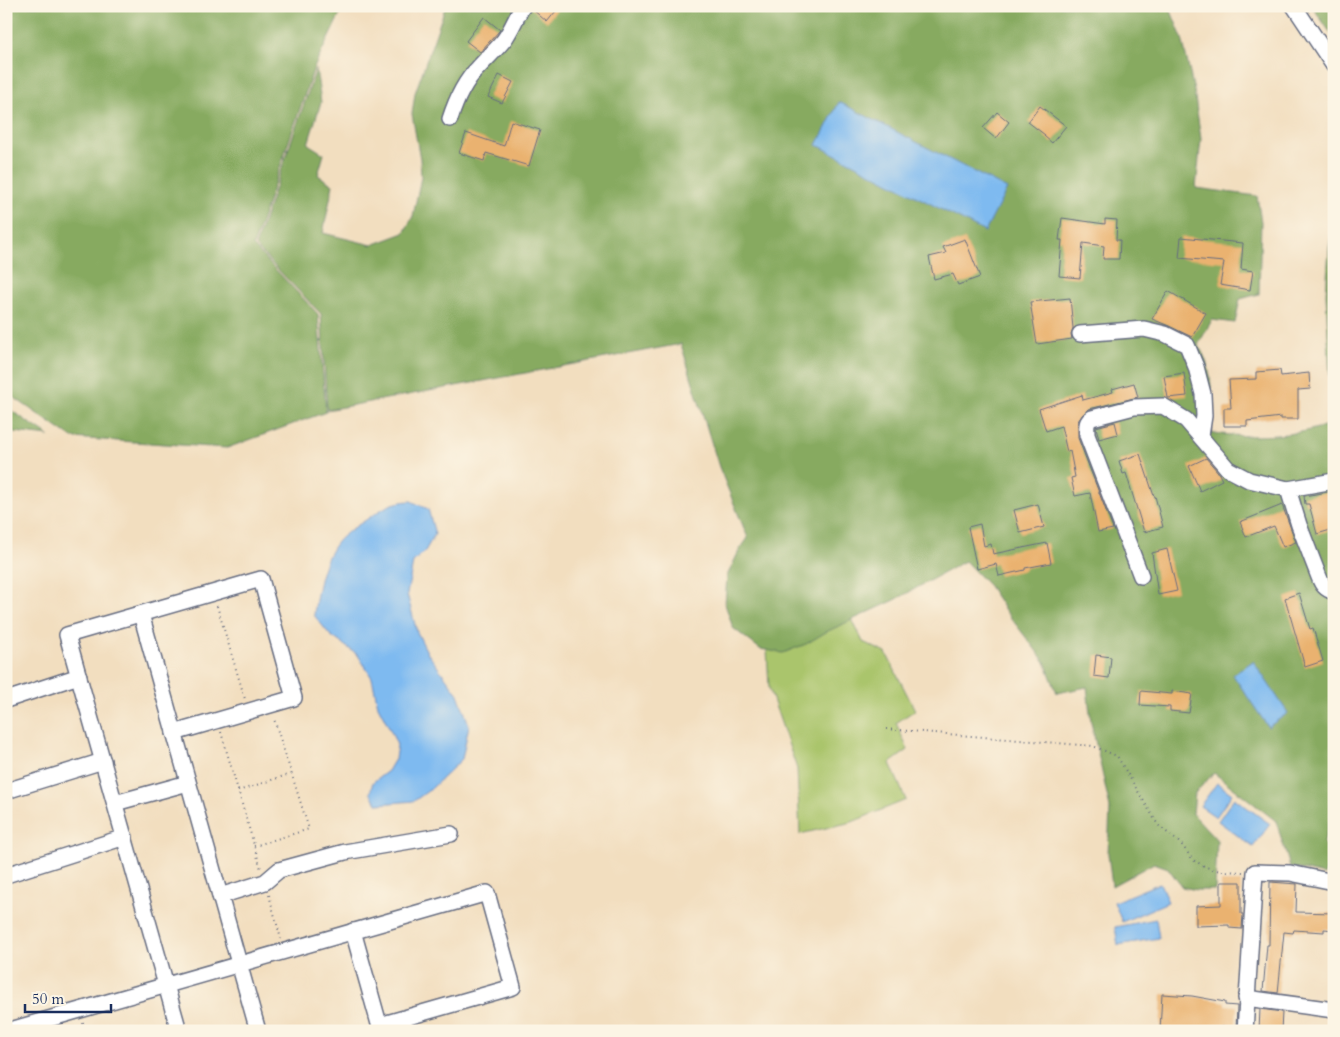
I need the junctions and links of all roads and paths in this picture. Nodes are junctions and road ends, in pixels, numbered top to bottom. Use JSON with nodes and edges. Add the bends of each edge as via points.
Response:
{"nodes":[{"id":1,"x":523,"y":6,"type":"edge"},
{"id":2,"x":1294,"y":6,"type":"edge"},
{"id":3,"x":1334,"y":66,"type":"edge"},
{"id":4,"x":450,"y":118,"type":"dead end"},
{"id":5,"x":1080,"y":334,"type":"dead end"},
{"id":6,"x":1201,"y":436,"type":"junction"},
{"id":7,"x":1334,"y":481,"type":"edge"},
{"id":8,"x":1288,"y":488,"type":"junction"},
{"id":9,"x":1141,"y":576,"type":"dead end"},
{"id":10,"x":1334,"y":592,"type":"edge"},
{"id":11,"x":213,"y":593,"type":"junction"},
{"id":12,"x":141,"y":614,"type":"junction"},
{"id":13,"x":79,"y":676,"type":"junction"},
{"id":14,"x":6,"y":700,"type":"edge"},
{"id":15,"x":270,"y":705,"type":"junction"},
{"id":16,"x":248,"y":711,"type":"junction"},
{"id":17,"x":217,"y":720,"type":"junction"},
{"id":18,"x":886,"y":729,"type":"dead end"},
{"id":19,"x":174,"y":732,"type":"junction"},
{"id":20,"x":103,"y":761,"type":"junction"},
{"id":21,"x":291,"y":773,"type":"junction"},
{"id":22,"x":188,"y":782,"type":"junction"},
{"id":23,"x":6,"y":791,"type":"edge"},
{"id":24,"x":238,"y":791,"type":"junction"},
{"id":25,"x":115,"y":803,"type":"junction"},
{"id":26,"x":451,"y":834,"type":"dead end"},
{"id":27,"x":125,"y":837,"type":"junction"},
{"id":28,"x":254,"y":846,"type":"junction"},
{"id":29,"x":1255,"y":872,"type":"junction"},
{"id":30,"x":6,"y":875,"type":"edge"},
{"id":31,"x":265,"y":882,"type":"junction"},
{"id":32,"x":1334,"y":882,"type":"edge"},
{"id":33,"x":220,"y":896,"type":"junction"},
{"id":34,"x":353,"y":931,"type":"junction"},
{"id":35,"x":285,"y":951,"type":"junction"},
{"id":36,"x":239,"y":964,"type":"junction"},
{"id":37,"x":166,"y":985,"type":"junction"},
{"id":38,"x":1246,"y":998,"type":"junction"},
{"id":39,"x":1334,"y":1010,"type":"edge"},
{"id":40,"x":381,"y":1028,"type":"edge"},
{"id":41,"x":14,"y":1030,"type":"edge"},
{"id":42,"x":179,"y":1031,"type":"edge"},
{"id":43,"x":258,"y":1031,"type":"edge"},
{"id":44,"x":1244,"y":1031,"type":"edge"}],
"edges":[{"from":1,"to":4,"type":"street","via":[[504,40],[476,69],[461,91]]},
{"from":2,"to":3,"type":"street"},
{"from":5,"to":6,"type":"street","via":[[1144,329],[1187,345],[1203,394]]},
{"from":6,"to":8,"type":"street","via":[[1228,469],[1249,480]]},
{"from":6,"to":9,"type":"street","via":[[1186,420],[1163,406],[1134,406],[1088,420],[1087,435]]},
{"from":7,"to":8,"type":"street"},
{"from":8,"to":10,"type":"street","via":[[1322,584]]},
{"from":11,"to":12,"type":"street"},
{"from":11,"to":15,"type":"street","via":[[261,580],[294,698]]},
{"from":11,"to":16,"type":"path"},
{"from":12,"to":13,"type":"street","via":[[68,635]]},
{"from":12,"to":19,"type":"street"},
{"from":13,"to":14,"type":"street"},
{"from":13,"to":20,"type":"street"},
{"from":15,"to":16,"type":"street"},
{"from":15,"to":21,"type":"path"},
{"from":16,"to":17,"type":"street"},
{"from":17,"to":19,"type":"street"},
{"from":17,"to":24,"type":"path"},
{"from":18,"to":29,"type":"path","via":[[1101,749],[1117,756],[1158,825],[1193,860],[1220,871]]},
{"from":19,"to":22,"type":"street"},
{"from":20,"to":23,"type":"street"},
{"from":20,"to":25,"type":"street"},
{"from":21,"to":24,"type":"path"},
{"from":21,"to":28,"type":"path","via":[[309,829]]},
{"from":22,"to":25,"type":"street"},
{"from":22,"to":33,"type":"street"},
{"from":24,"to":28,"type":"path"},
{"from":25,"to":27,"type":"street"},
{"from":26,"to":31,"type":"street","via":[[345,852],[278,870]]},
{"from":27,"to":30,"type":"street"},
{"from":27,"to":37,"type":"street"},
{"from":28,"to":31,"type":"path"},
{"from":29,"to":32,"type":"street","via":[[1290,873]]},
{"from":29,"to":38,"type":"street"},
{"from":31,"to":33,"type":"street"},
{"from":31,"to":35,"type":"path"},
{"from":33,"to":36,"type":"street"},
{"from":34,"to":35,"type":"street"},
{"from":34,"to":40,"type":"street"},
{"from":34,"to":40,"type":"street","via":[[487,893],[514,987]]},
{"from":35,"to":36,"type":"street"},
{"from":36,"to":37,"type":"street"},
{"from":36,"to":43,"type":"street"},
{"from":37,"to":41,"type":"street"},
{"from":37,"to":42,"type":"street"},
{"from":38,"to":39,"type":"street"},
{"from":38,"to":44,"type":"street"}]}
